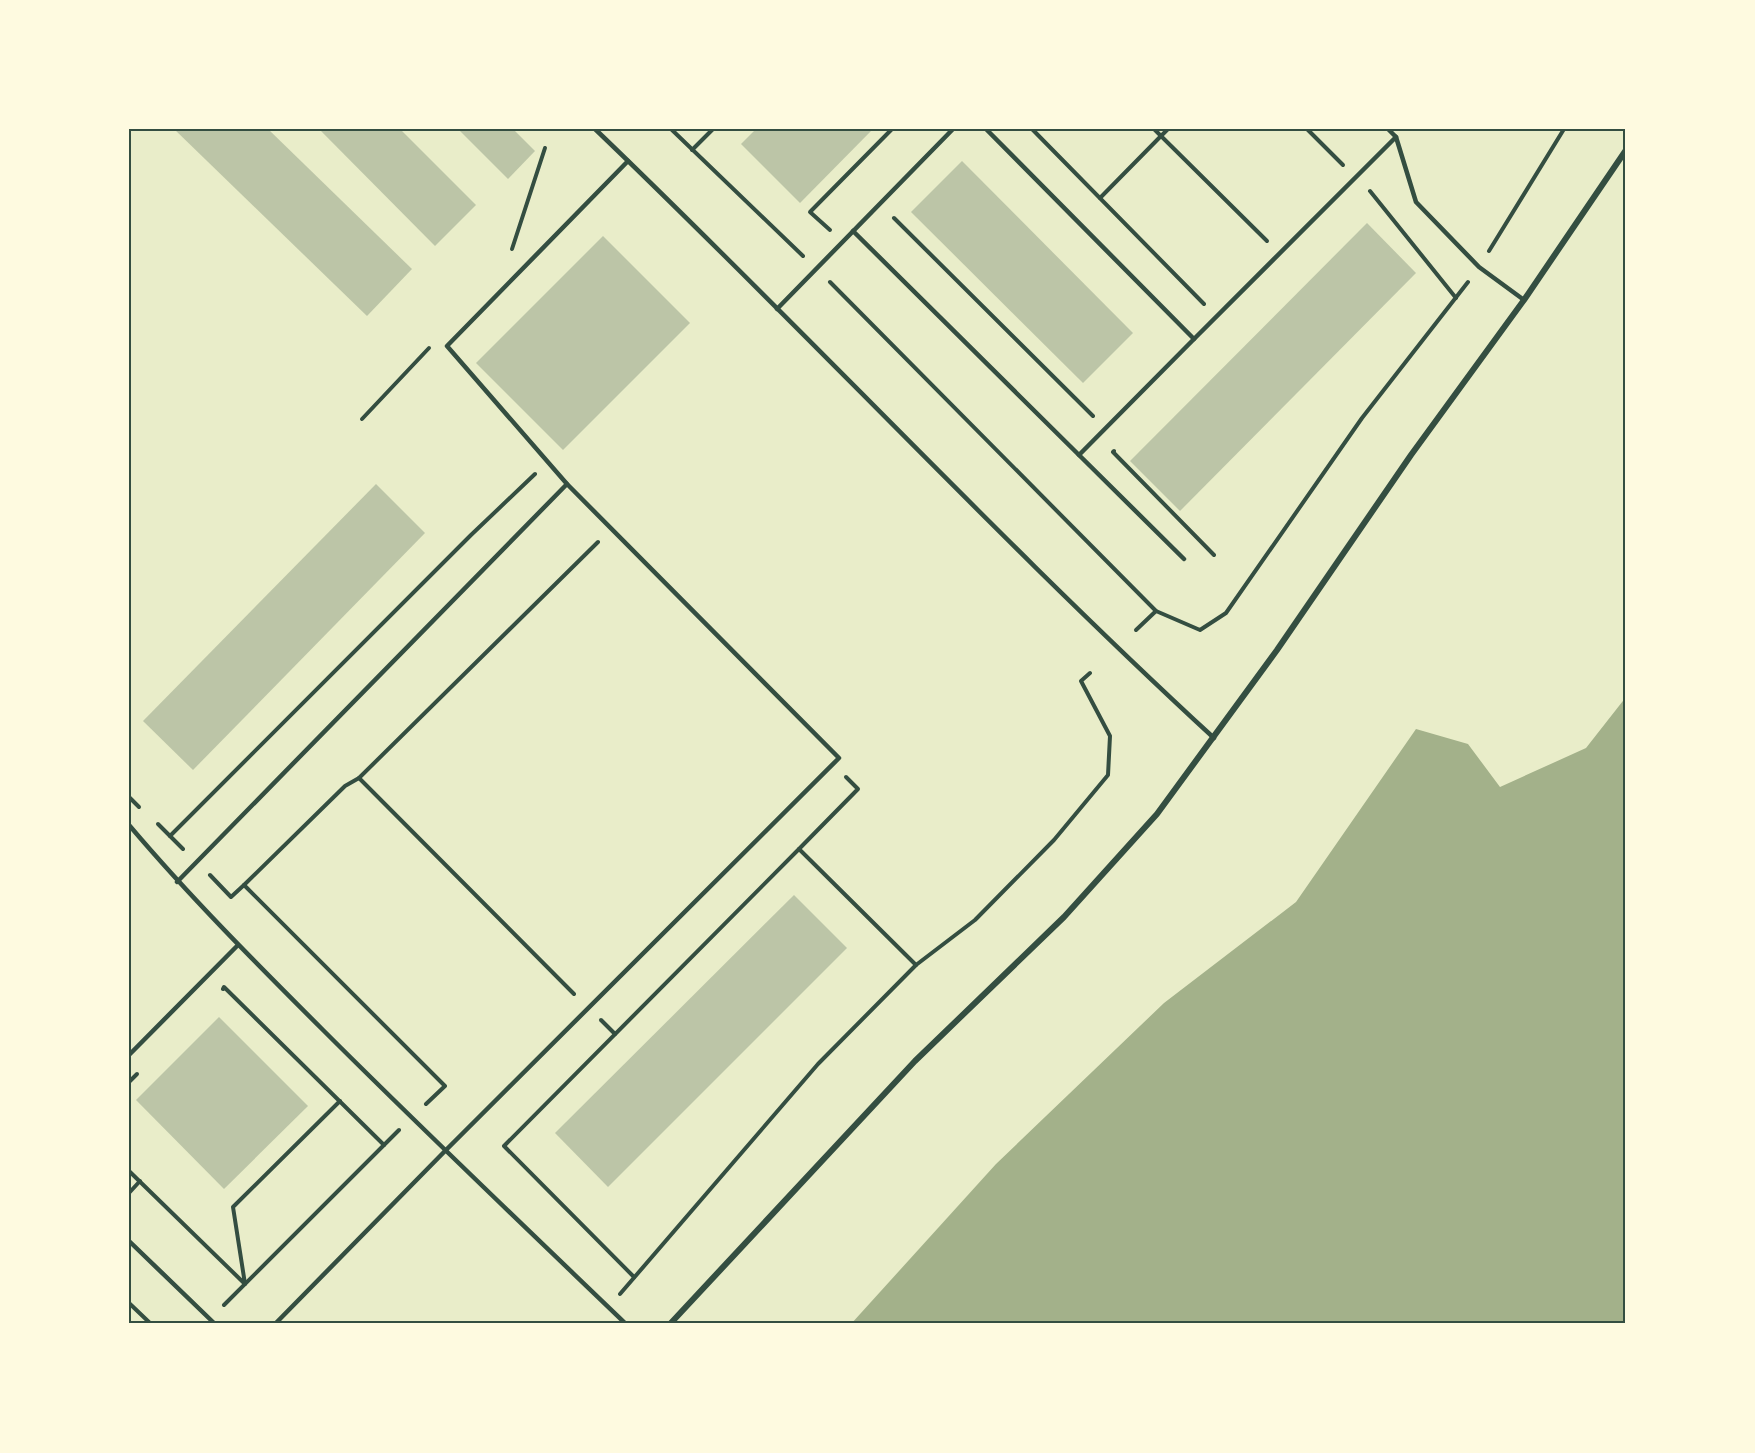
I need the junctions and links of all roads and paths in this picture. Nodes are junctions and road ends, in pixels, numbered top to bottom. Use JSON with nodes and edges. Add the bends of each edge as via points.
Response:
{"nodes":[{"id":1,"x":595,"y":129,"type":"edge"},
{"id":2,"x":671,"y":129,"type":"edge"},
{"id":3,"x":712,"y":129,"type":"edge"},
{"id":4,"x":892,"y":129,"type":"edge"},
{"id":5,"x":953,"y":129,"type":"edge"},
{"id":6,"x":986,"y":129,"type":"edge"},
{"id":7,"x":1032,"y":129,"type":"edge"},
{"id":8,"x":1154,"y":129,"type":"edge"},
{"id":9,"x":1168,"y":129,"type":"edge"},
{"id":10,"x":1307,"y":129,"type":"edge"},
{"id":11,"x":1388,"y":129,"type":"edge"},
{"id":12,"x":1564,"y":129,"type":"edge"},
{"id":13,"x":1161,"y":136,"type":"junction"},
{"id":14,"x":1396,"y":137,"type":"junction"},
{"id":15,"x":692,"y":150,"type":"junction"},
{"id":16,"x":1626,"y":150,"type":"edge"},
{"id":17,"x":628,"y":161,"type":"junction"},
{"id":18,"x":1356,"y":177,"type":"junction"},
{"id":19,"x":1371,"y":192,"type":"junction"},
{"id":20,"x":1100,"y":198,"type":"junction"},
{"id":21,"x":1363,"y":200,"type":"dead end"},
{"id":22,"x":810,"y":212,"type":"dead end"},
{"id":23,"x":890,"y":214,"type":"dead end"},
{"id":24,"x":853,"y":231,"type":"junction"},
{"id":25,"x":1280,"y":253,"type":"junction"},
{"id":26,"x":1479,"y":267,"type":"junction"},
{"id":27,"x":816,"y":269,"type":"junction"},
{"id":28,"x":1456,"y":298,"type":"junction"},
{"id":29,"x":1524,"y":300,"type":"junction"},
{"id":30,"x":777,"y":309,"type":"junction"},
{"id":31,"x":1217,"y":316,"type":"junction"},
{"id":32,"x":1194,"y":339,"type":"junction"},
{"id":33,"x":1105,"y":428,"type":"junction"},
{"id":34,"x":1079,"y":454,"type":"junction"},
{"id":35,"x":567,"y":484,"type":"junction"},
{"id":36,"x":559,"y":492,"type":"junction"},
{"id":37,"x":604,"y":537,"type":"dead end"},
{"id":38,"x":1214,"y":555,"type":"dead end"},
{"id":39,"x":1184,"y":559,"type":"dead end"},
{"id":40,"x":1156,"y":611,"type":"junction"},
{"id":41,"x":1136,"y":630,"type":"dead end"},
{"id":42,"x":1090,"y":673,"type":"dead end"},
{"id":43,"x":1214,"y":738,"type":"junction"},
{"id":44,"x":833,"y":764,"type":"junction"},
{"id":45,"x":359,"y":778,"type":"junction"},
{"id":46,"x":129,"y":825,"type":"edge"},
{"id":47,"x":799,"y":849,"type":"junction"},
{"id":48,"x":197,"y":862,"type":"junction"},
{"id":49,"x":177,"y":882,"type":"junction"},
{"id":50,"x":244,"y":885,"type":"junction"},
{"id":51,"x":238,"y":945,"type":"junction"},
{"id":52,"x":916,"y":965,"type":"junction"},
{"id":53,"x":216,"y":995,"type":"dead end"},
{"id":54,"x":589,"y":1008,"type":"junction"},
{"id":55,"x":615,"y":1034,"type":"junction"},
{"id":56,"x":129,"y":1056,"type":"edge"},
{"id":57,"x":145,"y":1066,"type":"dead end"},
{"id":58,"x":129,"y":1082,"type":"edge"},
{"id":59,"x":339,"y":1101,"type":"junction"},
{"id":60,"x":411,"y":1118,"type":"junction"},
{"id":61,"x":384,"y":1145,"type":"junction"},
{"id":62,"x":445,"y":1151,"type":"junction"},
{"id":63,"x":129,"y":1171,"type":"edge"},
{"id":64,"x":140,"y":1181,"type":"junction"},
{"id":65,"x":129,"y":1193,"type":"edge"},
{"id":66,"x":129,"y":1241,"type":"edge"},
{"id":67,"x":634,"y":1277,"type":"junction"},
{"id":68,"x":245,"y":1284,"type":"junction"},
{"id":69,"x":129,"y":1303,"type":"edge"},
{"id":70,"x":609,"y":1308,"type":"junction"},
{"id":71,"x":210,"y":1319,"type":"junction"},
{"id":72,"x":150,"y":1324,"type":"edge"},
{"id":73,"x":215,"y":1324,"type":"edge"},
{"id":74,"x":274,"y":1324,"type":"edge"},
{"id":75,"x":626,"y":1324,"type":"edge"},
{"id":76,"x":670,"y":1324,"type":"edge"}],
"edges":[{"from":1,"to":17,"type":"lane"},
{"from":2,"to":15,"type":"path"},
{"from":3,"to":15,"type":"path"},
{"from":4,"to":22,"type":"path"},
{"from":5,"to":24,"type":"lane"},
{"from":6,"to":32,"type":"lane"},
{"from":7,"to":20,"type":"path"},
{"from":8,"to":13,"type":"path"},
{"from":9,"to":13,"type":"path"},
{"from":10,"to":18,"type":"path"},
{"from":11,"to":14,"type":"lane"},
{"from":12,"to":26,"type":"path"},
{"from":13,"to":20,"type":"path"},
{"from":13,"to":25,"type":"path"},
{"from":14,"to":18,"type":"lane"},
{"from":14,"to":26,"type":"lane","via":[[1416,202]]},
{"from":15,"to":27,"type":"path"},
{"from":16,"to":29,"type":"street"},
{"from":17,"to":30,"type":"lane"},
{"from":17,"to":35,"type":"lane","via":[[447,346]]},
{"from":18,"to":19,"type":"path"},
{"from":18,"to":25,"type":"lane"},
{"from":19,"to":21,"type":"path"},
{"from":19,"to":28,"type":"path"},
{"from":20,"to":31,"type":"path"},
{"from":23,"to":33,"type":"path"},
{"from":24,"to":27,"type":"lane"},
{"from":24,"to":34,"type":"lane"},
{"from":25,"to":31,"type":"lane"},
{"from":26,"to":28,"type":"path"},
{"from":26,"to":29,"type":"lane"},
{"from":27,"to":30,"type":"lane"},
{"from":27,"to":40,"type":"path"},
{"from":28,"to":40,"type":"path","via":[[1362,418],[1226,613],[1200,630]]},
{"from":29,"to":43,"type":"street"},
{"from":30,"to":43,"type":"lane","via":[[1108,640]]},
{"from":31,"to":32,"type":"lane"},
{"from":32,"to":33,"type":"lane"},
{"from":33,"to":34,"type":"lane"},
{"from":33,"to":38,"type":"path","via":[[1121,444],[1113,452]]},
{"from":34,"to":39,"type":"lane"},
{"from":35,"to":36,"type":"lane"},
{"from":35,"to":44,"type":"lane","via":[[839,758]]},
{"from":36,"to":48,"type":"lane"},
{"from":36,"to":48,"type":"path","via":[[537,473],[170,837]]},
{"from":37,"to":45,"type":"path"},
{"from":40,"to":41,"type":"path"},
{"from":42,"to":52,"type":"path","via":[[1081,681],[1110,736],[1108,775],[1054,840],[975,920]]},
{"from":43,"to":76,"type":"street","via":[[1157,814],[1064,917],[915,1061]]},
{"from":44,"to":47,"type":"path","via":[[858,789]]},
{"from":44,"to":54,"type":"lane"},
{"from":45,"to":50,"type":"path","via":[[345,786]]},
{"from":45,"to":54,"type":"path"},
{"from":46,"to":49,"type":"lane"},
{"from":47,"to":52,"type":"path"},
{"from":47,"to":55,"type":"path"},
{"from":48,"to":49,"type":"lane"},
{"from":48,"to":50,"type":"path","via":[[231,897]]},
{"from":49,"to":51,"type":"lane"},
{"from":50,"to":60,"type":"path","via":[[446,1086]]},
{"from":51,"to":56,"type":"lane"},
{"from":51,"to":60,"type":"lane"},
{"from":52,"to":67,"type":"path","via":[[818,1064]]},
{"from":53,"to":59,"type":"path","via":[[224,987]]},
{"from":54,"to":55,"type":"path"},
{"from":54,"to":62,"type":"lane"},
{"from":55,"to":67,"type":"path","via":[[504,1146]]},
{"from":57,"to":58,"type":"path"},
{"from":59,"to":61,"type":"path"},
{"from":59,"to":68,"type":"path","via":[[233,1208]]},
{"from":60,"to":61,"type":"path"},
{"from":60,"to":62,"type":"lane"},
{"from":61,"to":68,"type":"path"},
{"from":62,"to":70,"type":"lane"},
{"from":62,"to":74,"type":"lane"},
{"from":63,"to":64,"type":"path"},
{"from":64,"to":65,"type":"path"},
{"from":64,"to":68,"type":"path"},
{"from":66,"to":71,"type":"lane"},
{"from":67,"to":70,"type":"path"},
{"from":68,"to":71,"type":"path"},
{"from":69,"to":72,"type":"path"},
{"from":70,"to":75,"type":"lane"},
{"from":71,"to":73,"type":"lane"}]}
